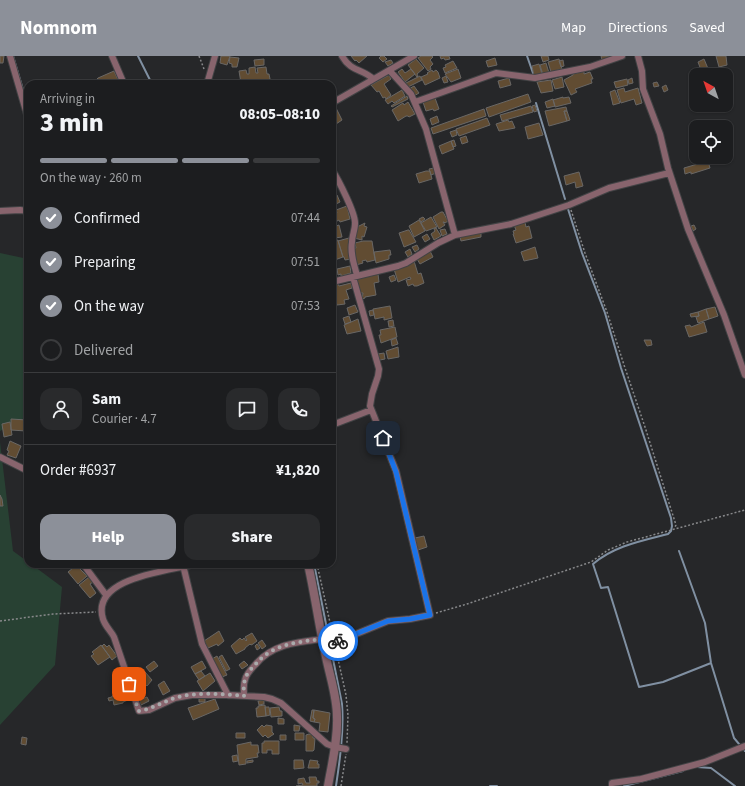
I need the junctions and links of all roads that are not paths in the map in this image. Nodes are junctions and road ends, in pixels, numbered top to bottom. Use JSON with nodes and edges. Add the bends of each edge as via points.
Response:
{"nodes":[{"id":1,"x":10,"y":56,"type":"edge"},
{"id":2,"x":112,"y":56,"type":"edge"},
{"id":3,"x":215,"y":56,"type":"edge"},
{"id":4,"x":342,"y":56,"type":"edge"},
{"id":5,"x":414,"y":56,"type":"edge"},
{"id":6,"x":622,"y":56,"type":"edge"},
{"id":7,"x":638,"y":56,"type":"edge"},
{"id":8,"x":390,"y":71,"type":"junction"},
{"id":9,"x":122,"y":80,"type":"edge"},
{"id":10,"x":208,"y":80,"type":"edge"},
{"id":11,"x":372,"y":80,"type":"junction"},
{"id":12,"x":336,"y":101,"type":"edge"},
{"id":13,"x":415,"y":102,"type":"junction"},
{"id":14,"x":24,"y":104,"type":"edge"},
{"id":15,"x":669,"y":173,"type":"junction"},
{"id":16,"x":336,"y":176,"type":"edge"},
{"id":17,"x":24,"y":210,"type":"edge"},
{"id":18,"x":0,"y":211,"type":"edge"},
{"id":19,"x":455,"y":235,"type":"junction"},
{"id":20,"x":355,"y":276,"type":"junction"},
{"id":21,"x":336,"y":281,"type":"edge"},
{"id":22,"x":745,"y":375,"type":"edge"},
{"id":23,"x":371,"y":410,"type":"junction"},
{"id":24,"x":336,"y":423,"type":"edge"},
{"id":25,"x":0,"y":457,"type":"edge"},
{"id":26,"x":24,"y":469,"type":"edge"},
{"id":27,"x":86,"y":568,"type":"edge"},
{"id":28,"x":174,"y":568,"type":"edge"},
{"id":29,"x":183,"y":568,"type":"edge"},
{"id":30,"x":309,"y":568,"type":"edge"},
{"id":31,"x":106,"y":595,"type":"junction"},
{"id":32,"x":326,"y":643,"type":"junction"},
{"id":33,"x":228,"y":695,"type":"junction"},
{"id":34,"x":244,"y":696,"type":"junction"},
{"id":35,"x":743,"y":747,"type":"edge"},
{"id":36,"x":341,"y":748,"type":"junction"},
{"id":37,"x":328,"y":786,"type":"edge"},
{"id":38,"x":612,"y":786,"type":"edge"}],
"edges":[{"from":1,"to":14,"type":"street"},
{"from":2,"to":9,"type":"street"},
{"from":3,"to":10,"type":"street"},
{"from":4,"to":11,"type":"street","via":[[350,66],[370,76]]},
{"from":5,"to":8,"type":"street"},
{"from":6,"to":13,"type":"street","via":[[590,67],[535,78],[496,73]]},
{"from":7,"to":15,"type":"street","via":[[643,89],[662,141]]},
{"from":8,"to":11,"type":"street"},
{"from":8,"to":13,"type":"street"},
{"from":11,"to":12,"type":"street"},
{"from":13,"to":19,"type":"street","via":[[426,129]]},
{"from":15,"to":19,"type":"street","via":[[609,188],[569,205],[511,224]]},
{"from":15,"to":22,"type":"street"},
{"from":16,"to":20,"type":"street","via":[[356,223],[351,244]]},
{"from":17,"to":18,"type":"street"},
{"from":19,"to":20,"type":"street","via":[[406,263]]},
{"from":20,"to":21,"type":"street"},
{"from":20,"to":23,"type":"street","via":[[379,369],[370,402]]},
{"from":23,"to":24,"type":"street"},
{"from":23,"to":32,"type":"street","via":[[396,472],[430,615],[388,621]]},
{"from":25,"to":26,"type":"street"},
{"from":27,"to":31,"type":"street"},
{"from":28,"to":31,"type":"street","via":[[127,581]]},
{"from":29,"to":33,"type":"street","via":[[202,644]]},
{"from":30,"to":32,"type":"street"},
{"from":31,"to":33,"type":"street","via":[[102,606],[105,623],[114,637],[139,711],[149,710],[184,696]]},
{"from":32,"to":34,"type":"street","via":[[288,644],[276,648],[249,671],[244,681]]},
{"from":32,"to":36,"type":"street","via":[[336,696]]},
{"from":33,"to":34,"type":"street"},
{"from":34,"to":36,"type":"street","via":[[264,697],[280,703],[327,744]]},
{"from":35,"to":38,"type":"street","via":[[705,762],[612,783]]},
{"from":36,"to":37,"type":"street"}]}
